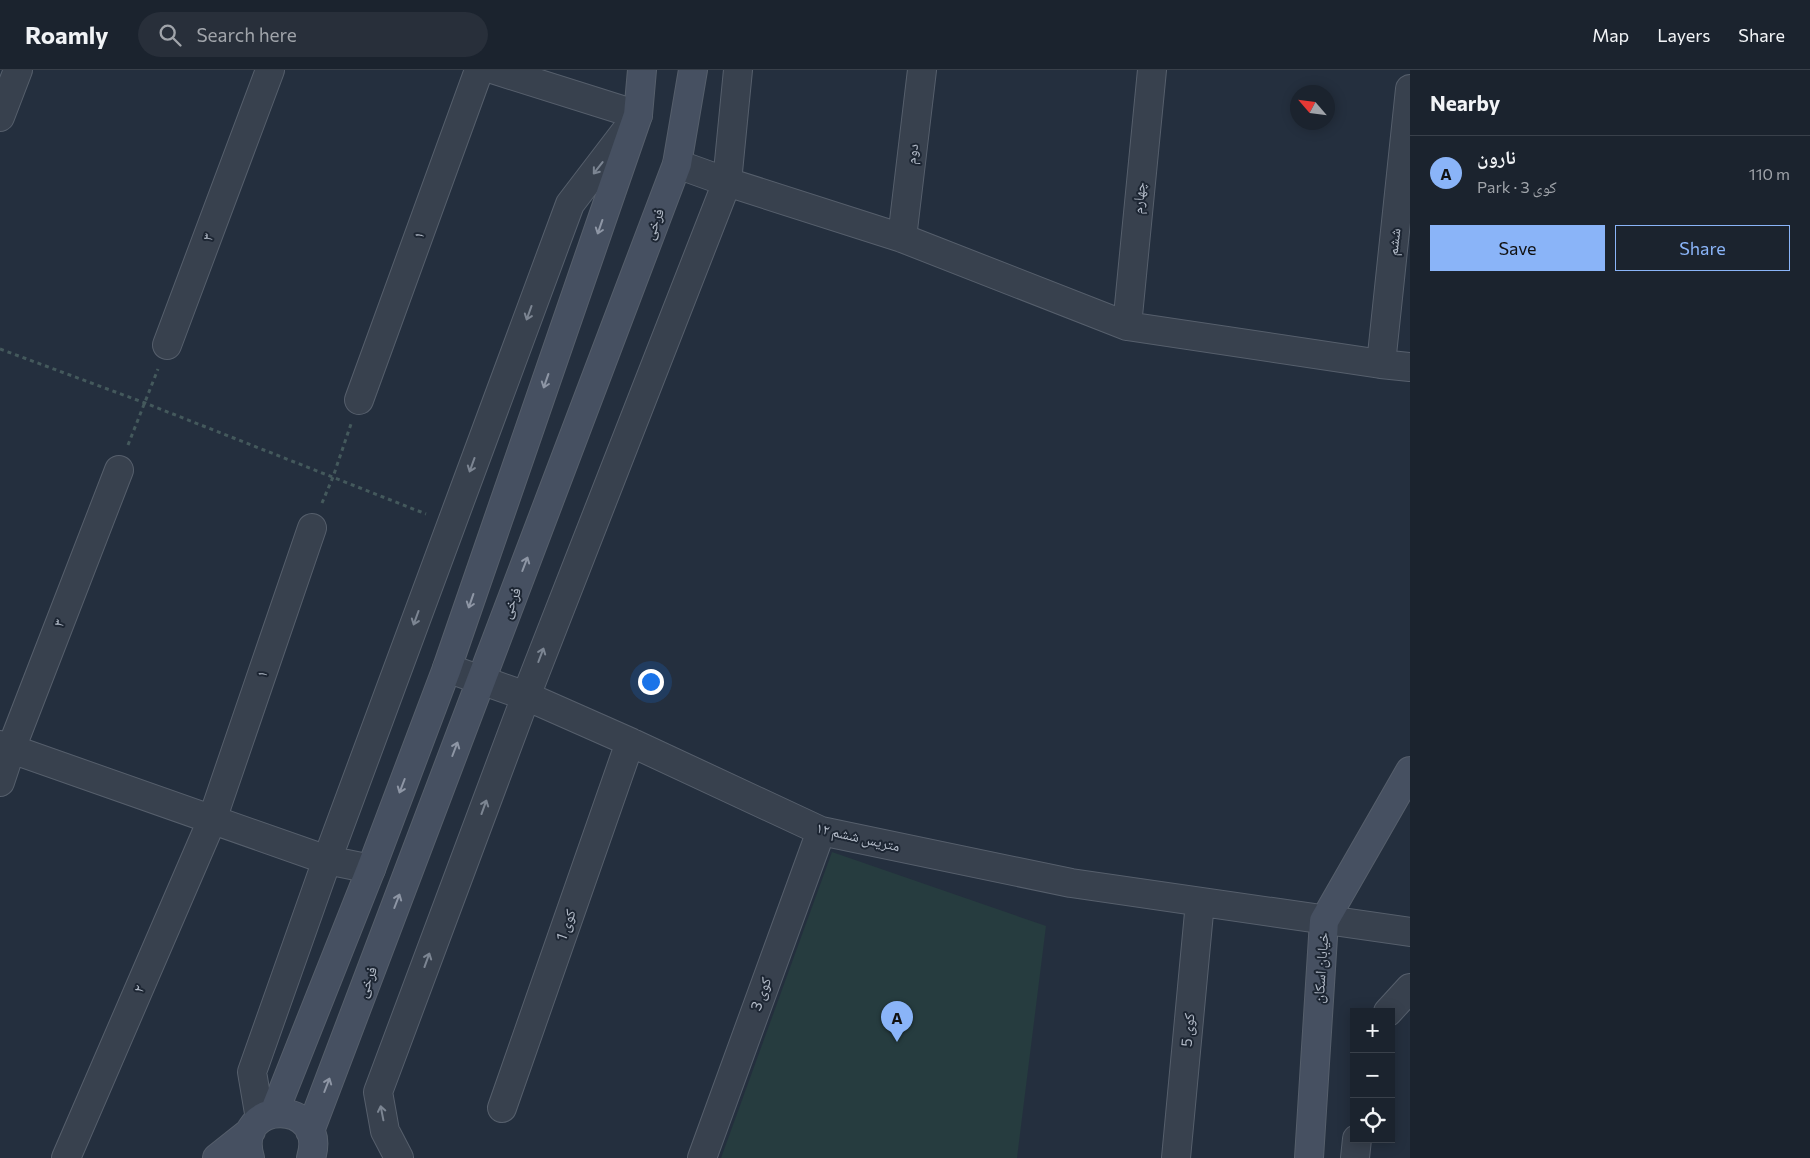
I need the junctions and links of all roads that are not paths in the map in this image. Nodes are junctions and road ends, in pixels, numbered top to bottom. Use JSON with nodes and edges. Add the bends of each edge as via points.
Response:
{"nodes":[{"id":1,"x":18,"y":70,"type":"edge"},
{"id":2,"x":270,"y":70,"type":"edge"},
{"id":3,"x":479,"y":70,"type":"edge"},
{"id":4,"x":642,"y":70,"type":"edge"},
{"id":5,"x":693,"y":70,"type":"edge"},
{"id":6,"x":738,"y":70,"type":"edge"},
{"id":7,"x":922,"y":70,"type":"edge"},
{"id":8,"x":1152,"y":70,"type":"edge"},
{"id":9,"x":510,"y":72,"type":"edge"},
{"id":10,"x":1410,"y":89,"type":"edge"},
{"id":11,"x":638,"y":115,"type":"junction"},
{"id":12,"x":0,"y":117,"type":"edge"},
{"id":13,"x":677,"y":164,"type":"junction"},
{"id":14,"x":727,"y":182,"type":"junction"},
{"id":15,"x":902,"y":238,"type":"junction"},
{"id":16,"x":1127,"y":326,"type":"junction"},
{"id":17,"x":167,"y":345,"type":"road end"},
{"id":18,"x":1381,"y":364,"type":"junction"},
{"id":19,"x":1410,"y":367,"type":"edge"},
{"id":20,"x":359,"y":400,"type":"road end"},
{"id":21,"x":119,"y":470,"type":"road end"},
{"id":22,"x":312,"y":528,"type":"dead end"},
{"id":23,"x":447,"y":668,"type":"junction"},
{"id":24,"x":481,"y":680,"type":"junction"},
{"id":25,"x":526,"y":696,"type":"junction"},
{"id":26,"x":630,"y":742,"type":"junction"},
{"id":27,"x":5,"y":747,"type":"edge"},
{"id":28,"x":1410,"y":771,"type":"edge"},
{"id":29,"x":0,"y":782,"type":"edge"},
{"id":30,"x":212,"y":820,"type":"junction"},
{"id":31,"x":820,"y":830,"type":"junction"},
{"id":32,"x":327,"y":860,"type":"junction"},
{"id":33,"x":371,"y":869,"type":"junction"},
{"id":34,"x":1200,"y":902,"type":"junction"},
{"id":35,"x":1324,"y":921,"type":"junction"},
{"id":36,"x":1410,"y":932,"type":"edge"},
{"id":37,"x":1410,"y":988,"type":"edge"},
{"id":38,"x":1392,"y":1008,"type":"edge"},
{"id":39,"x":502,"y":1108,"type":"dead end"},
{"id":40,"x":262,"y":1121,"type":"junction"},
{"id":41,"x":311,"y":1143,"type":"edge"},
{"id":42,"x":1357,"y":1143,"type":"edge"},
{"id":43,"x":66,"y":1158,"type":"edge"},
{"id":44,"x":217,"y":1158,"type":"edge"},
{"id":45,"x":250,"y":1158,"type":"edge"},
{"id":46,"x":336,"y":1158,"type":"edge"},
{"id":47,"x":399,"y":1158,"type":"edge"},
{"id":48,"x":702,"y":1158,"type":"edge"},
{"id":49,"x":1176,"y":1158,"type":"edge"},
{"id":50,"x":1309,"y":1158,"type":"edge"},
{"id":51,"x":1355,"y":1158,"type":"edge"}],
"edges":[{"from":1,"to":12,"type":"street"},
{"from":2,"to":17,"type":"street","name":"۳"},
{"from":3,"to":20,"type":"street","name":"۱"},
{"from":4,"to":11,"type":"main road"},
{"from":5,"to":13,"type":"main road","name":"فرخی"},
{"from":6,"to":14,"type":"street"},
{"from":7,"to":15,"type":"street","name":"دوم"},
{"from":8,"to":16,"type":"street","name":"چهارم"},
{"from":9,"to":11,"type":"street"},
{"from":10,"to":18,"type":"street","name":"ششم"},
{"from":11,"to":23,"type":"main road","one_way":true},
{"from":11,"to":32,"type":"street","one_way":true,"via":[[570,204]]},
{"from":13,"to":14,"type":"street"},
{"from":24,"to":13,"type":"main road","name":"فرخی","one_way":true},
{"from":14,"to":15,"type":"street"},
{"from":25,"to":14,"type":"street","one_way":true},
{"from":15,"to":16,"type":"street"},
{"from":16,"to":18,"type":"street"},
{"from":18,"to":19,"type":"street"},
{"from":21,"to":27,"type":"street","name":"۳"},
{"from":22,"to":30,"type":"street","name":"۱"},
{"from":23,"to":24,"type":"street","name":"۱۲ متریس ششم"},
{"from":23,"to":33,"type":"main road","one_way":true},
{"from":24,"to":25,"type":"street","name":"۱۲ متریس ششم"},
{"from":41,"to":24,"type":"main road","name":"فرخی","one_way":true},
{"from":25,"to":26,"type":"street","name":"۱۲ متریس ششم"},
{"from":47,"to":25,"type":"street","one_way":true,"via":[[385,1131],[378,1092]]},
{"from":26,"to":31,"type":"street","name":"۱۲ متریس ششم"},
{"from":26,"to":39,"type":"street","name":"کوی 1"},
{"from":27,"to":29,"type":"street","name":"۳"},
{"from":27,"to":30,"type":"street"},
{"from":28,"to":35,"type":"main road","name":"خیابان اسکان"},
{"from":30,"to":32,"type":"street"},
{"from":30,"to":43,"type":"street","name":"۲"},
{"from":31,"to":34,"type":"street","name":"۱۲ متریس ششم","via":[[1071,883]]},
{"from":31,"to":48,"type":"street","name":"کوی 3"},
{"from":32,"to":33,"type":"street"},
{"from":32,"to":40,"type":"street","via":[[252,1072]]},
{"from":33,"to":40,"type":"main road"},
{"from":34,"to":35,"type":"street","name":"۱۲ متریس ششم"},
{"from":34,"to":49,"type":"street","name":"کوی 5"},
{"from":35,"to":36,"type":"street","name":"۱۲ متریس ششم"},
{"from":35,"to":50,"type":"main road","name":"خیابان اسکان"},
{"from":37,"to":38,"type":"street"},
{"from":40,"to":41,"type":"main road","via":[[285,1112],[295,1116],[304,1122]]},
{"from":40,"to":44,"type":"main road"},
{"from":40,"to":45,"type":"main road","via":[[248,1140]]},
{"from":41,"to":46,"type":"main road"},
{"from":42,"to":51,"type":"street"}]}
